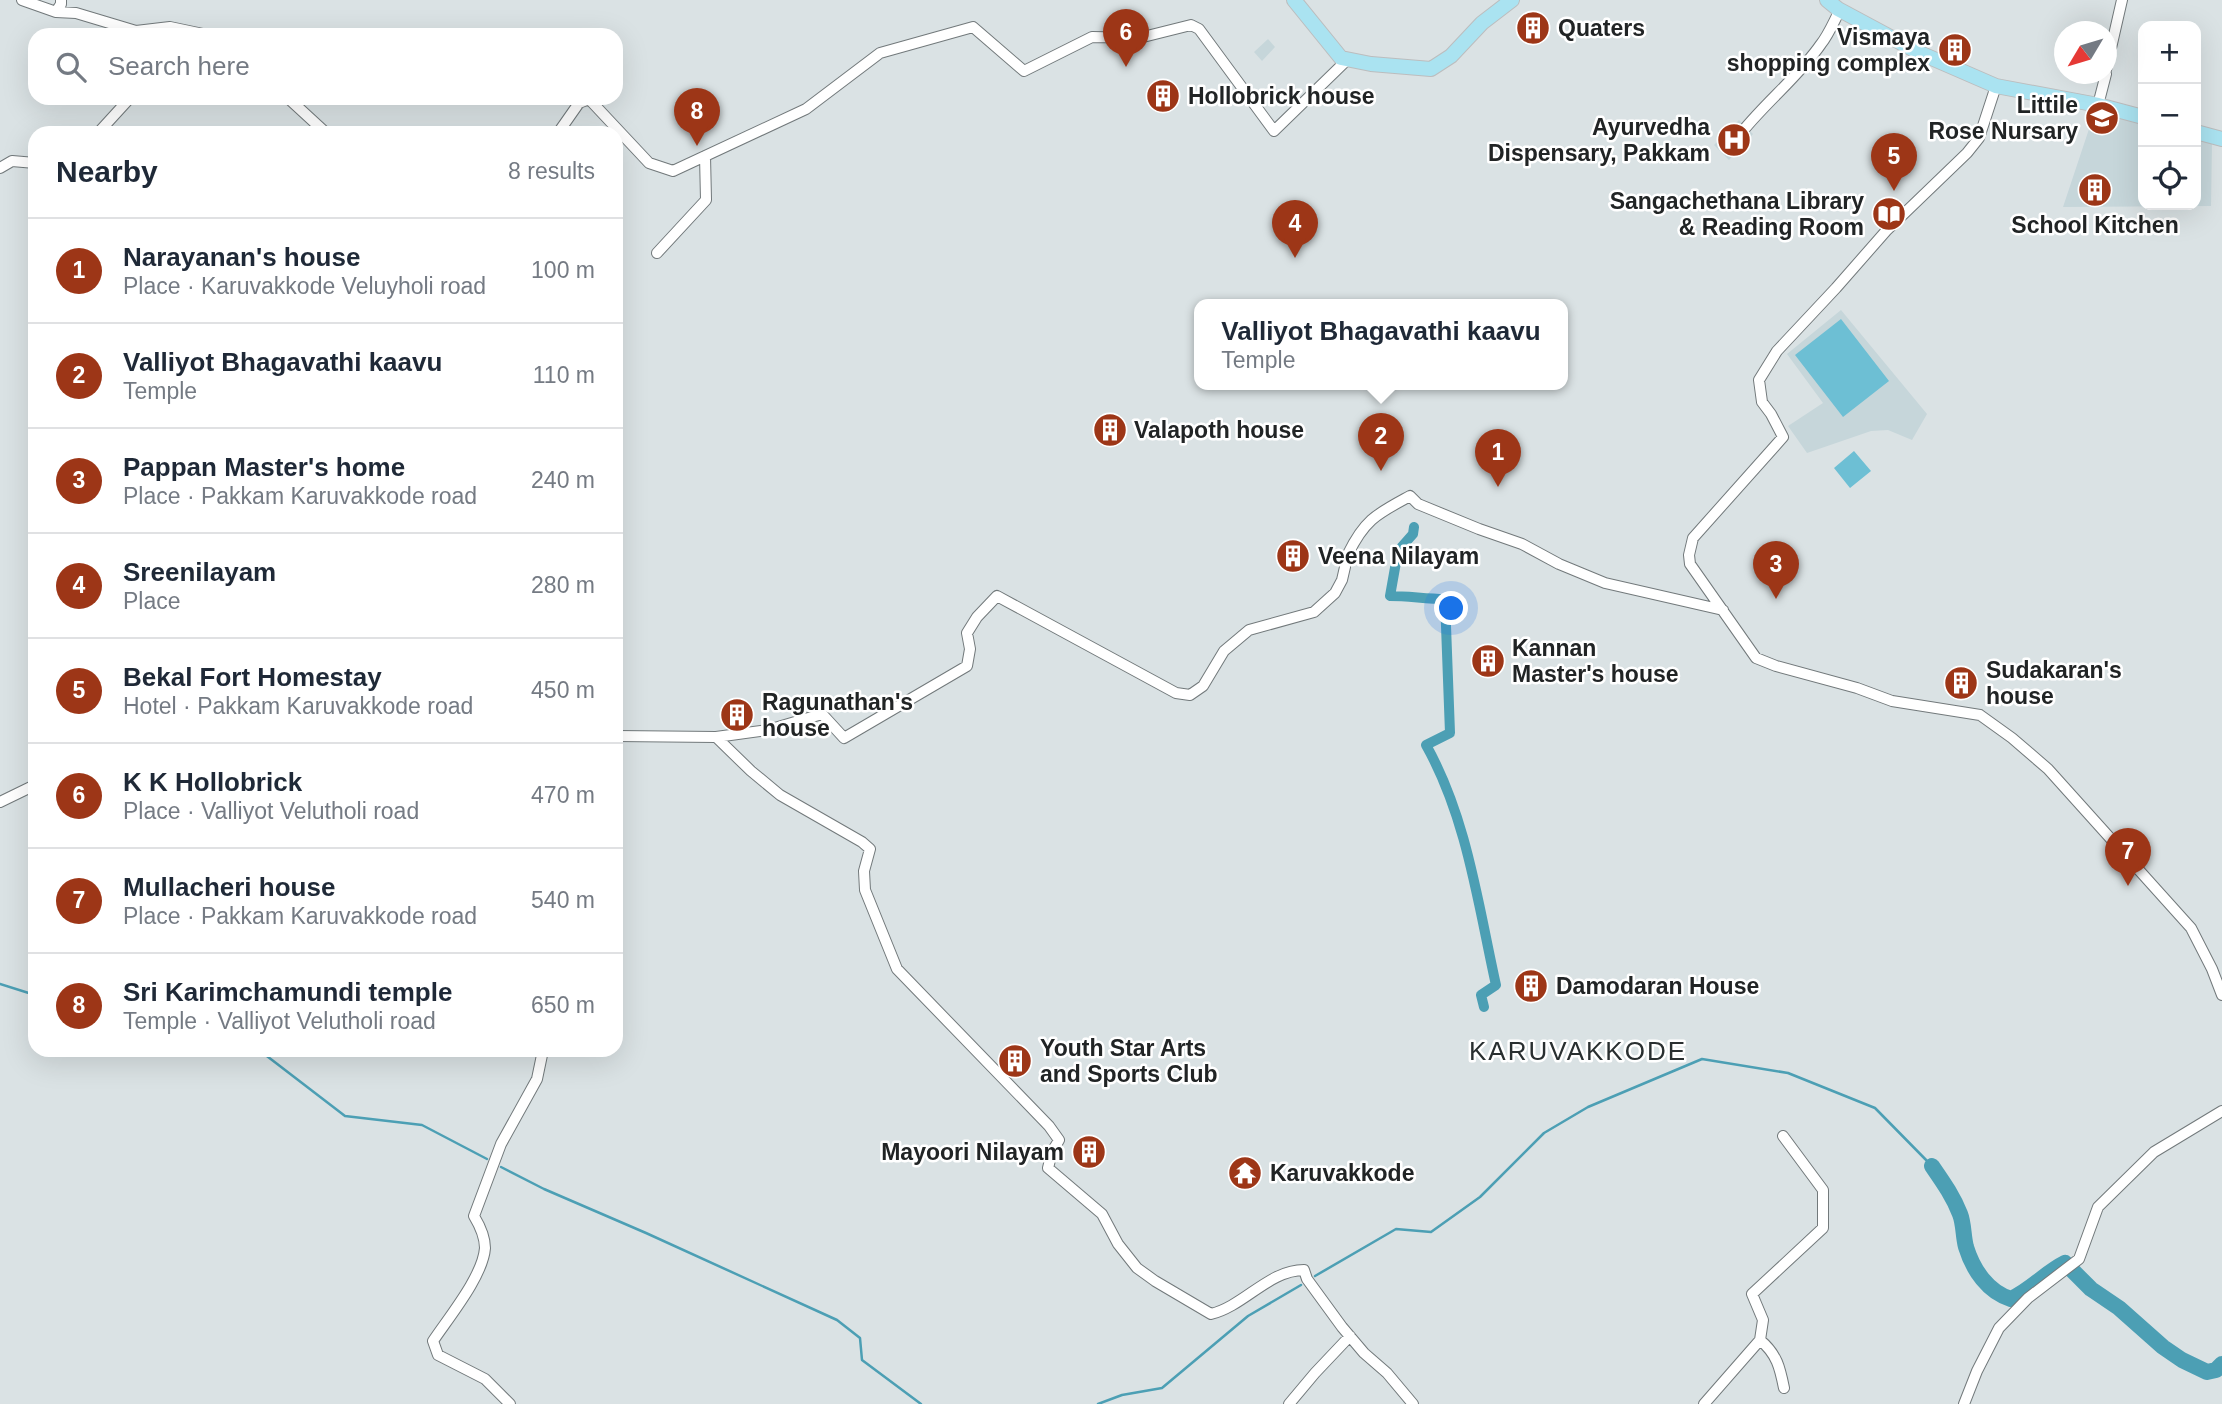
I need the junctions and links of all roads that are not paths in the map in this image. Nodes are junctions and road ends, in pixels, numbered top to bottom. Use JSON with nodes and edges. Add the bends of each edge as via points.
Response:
{"nodes":[{"id":1,"x":22,"y":0,"type":"edge"},
{"id":2,"x":61,"y":0,"type":"edge"},
{"id":3,"x":1294,"y":0,"type":"edge"},
{"id":4,"x":1512,"y":0,"type":"edge"},
{"id":5,"x":1827,"y":0,"type":"edge"},
{"id":6,"x":2122,"y":0,"type":"edge"},
{"id":7,"x":1840,"y":10,"type":"junction"},
{"id":8,"x":57,"y":12,"type":"junction"},
{"id":9,"x":2117,"y":22,"type":"edge"},
{"id":10,"x":125,"y":28,"type":"edge"},
{"id":11,"x":1347,"y":60,"type":"junction"},
{"id":12,"x":2103,"y":84,"type":"edge"},
{"id":13,"x":1996,"y":86,"type":"junction"},
{"id":14,"x":124,"y":105,"type":"edge"},
{"id":15,"x":296,"y":105,"type":"edge"},
{"id":16,"x":578,"y":105,"type":"edge"},
{"id":17,"x":595,"y":105,"type":"edge"},
{"id":18,"x":2098,"y":105,"type":"junction"},
{"id":19,"x":2138,"y":116,"type":"edge"},
{"id":20,"x":104,"y":126,"type":"edge"},
{"id":21,"x":318,"y":126,"type":"edge"},
{"id":22,"x":563,"y":126,"type":"edge"},
{"id":23,"x":614,"y":126,"type":"edge"},
{"id":24,"x":1742,"y":132,"type":"dead end"},
{"id":25,"x":2201,"y":133,"type":"edge"},
{"id":26,"x":623,"y":135,"type":"edge"},
{"id":27,"x":2222,"y":139,"type":"edge"},
{"id":28,"x":705,"y":156,"type":"junction"},
{"id":29,"x":28,"y":162,"type":"edge"},
{"id":30,"x":0,"y":168,"type":"edge"},
{"id":31,"x":657,"y":253,"type":"dead end"},
{"id":32,"x":1348,"y":554,"type":"dead end"},
{"id":33,"x":1345,"y":567,"type":"dead end"},
{"id":34,"x":1723,"y":610,"type":"junction"},
{"id":35,"x":623,"y":737,"type":"edge"},
{"id":36,"x":716,"y":737,"type":"junction"},
{"id":37,"x":28,"y":788,"type":"edge"},
{"id":38,"x":0,"y":802,"type":"edge"},
{"id":39,"x":2222,"y":995,"type":"edge"},
{"id":40,"x":542,"y":1057,"type":"edge"},
{"id":41,"x":2222,"y":1111,"type":"edge"},
{"id":42,"x":1783,"y":1136,"type":"dead end"},
{"id":43,"x":1350,"y":1336,"type":"junction"},
{"id":44,"x":1760,"y":1340,"type":"junction"},
{"id":45,"x":1784,"y":1388,"type":"dead end"},
{"id":46,"x":510,"y":1404,"type":"edge"},
{"id":47,"x":1289,"y":1404,"type":"edge"},
{"id":48,"x":1413,"y":1404,"type":"edge"},
{"id":49,"x":1704,"y":1404,"type":"edge"},
{"id":50,"x":1964,"y":1404,"type":"edge"}],
"edges":[{"from":1,"to":8,"type":"street"},
{"from":2,"to":8,"type":"street"},
{"from":3,"to":11,"type":"main road","via":[[1325,41]]},
{"from":4,"to":11,"type":"main road","via":[[1432,69]]},
{"from":5,"to":7,"type":"main road"},
{"from":6,"to":9,"type":"street"},
{"from":7,"to":13,"type":"main road","via":[[1920,53]]},
{"from":7,"to":24,"type":"street","via":[[1807,63]]},
{"from":8,"to":10,"type":"street"},
{"from":11,"to":28,"type":"street","via":[[1274,131],[1199,29],[1191,25],[1139,38],[1092,37],[1024,71],[973,27],[880,53],[806,109]]},
{"from":12,"to":18,"type":"street"},
{"from":13,"to":18,"type":"main road"},
{"from":13,"to":34,"type":"street","via":[[1979,138],[1967,153],[1886,231],[1777,351],[1759,380],[1762,402],[1783,437],[1693,538],[1689,555],[1690,564]]},
{"from":14,"to":20,"type":"street"},
{"from":15,"to":21,"type":"street"},
{"from":16,"to":22,"type":"street"},
{"from":17,"to":23,"type":"street"},
{"from":18,"to":19,"type":"main road"},
{"from":25,"to":27,"type":"main road"},
{"from":26,"to":28,"type":"street","via":[[649,163],[673,171]]},
{"from":28,"to":31,"type":"street","via":[[706,200]]},
{"from":29,"to":30,"type":"street","via":[[12,161]]},
{"from":32,"to":34,"type":"street","via":[[1369,520],[1410,496],[1418,504],[1522,544],[1605,583]]},
{"from":33,"to":36,"type":"street","via":[[1335,593],[1314,612],[1249,630],[1224,651],[1203,686],[1190,695],[1176,693],[997,596],[967,634],[967,666],[844,738],[822,714],[768,730]]},
{"from":34,"to":39,"type":"street","via":[[1756,658],[1892,701],[1980,715],[2012,738],[2048,769],[2191,928]]},
{"from":35,"to":36,"type":"street"},
{"from":36,"to":43,"type":"street","via":[[780,794],[870,849],[865,890],[897,969],[1049,1126],[1059,1140],[1048,1168],[1102,1214],[1137,1268],[1211,1314],[1226,1311],[1290,1270],[1304,1270]]},
{"from":37,"to":38,"type":"street"},
{"from":40,"to":46,"type":"street","via":[[537,1079],[501,1144],[474,1216],[485,1248],[479,1271],[433,1341],[439,1355],[485,1379]]},
{"from":41,"to":50,"type":"street","via":[[2154,1152],[2098,1206],[2079,1259],[2028,1298],[1999,1328]]},
{"from":42,"to":44,"type":"street","via":[[1823,1190],[1823,1228],[1752,1294],[1763,1320]]},
{"from":43,"to":47,"type":"street"},
{"from":43,"to":48,"type":"street"},
{"from":44,"to":45,"type":"street","via":[[1780,1368]]},
{"from":44,"to":49,"type":"street"}]}
